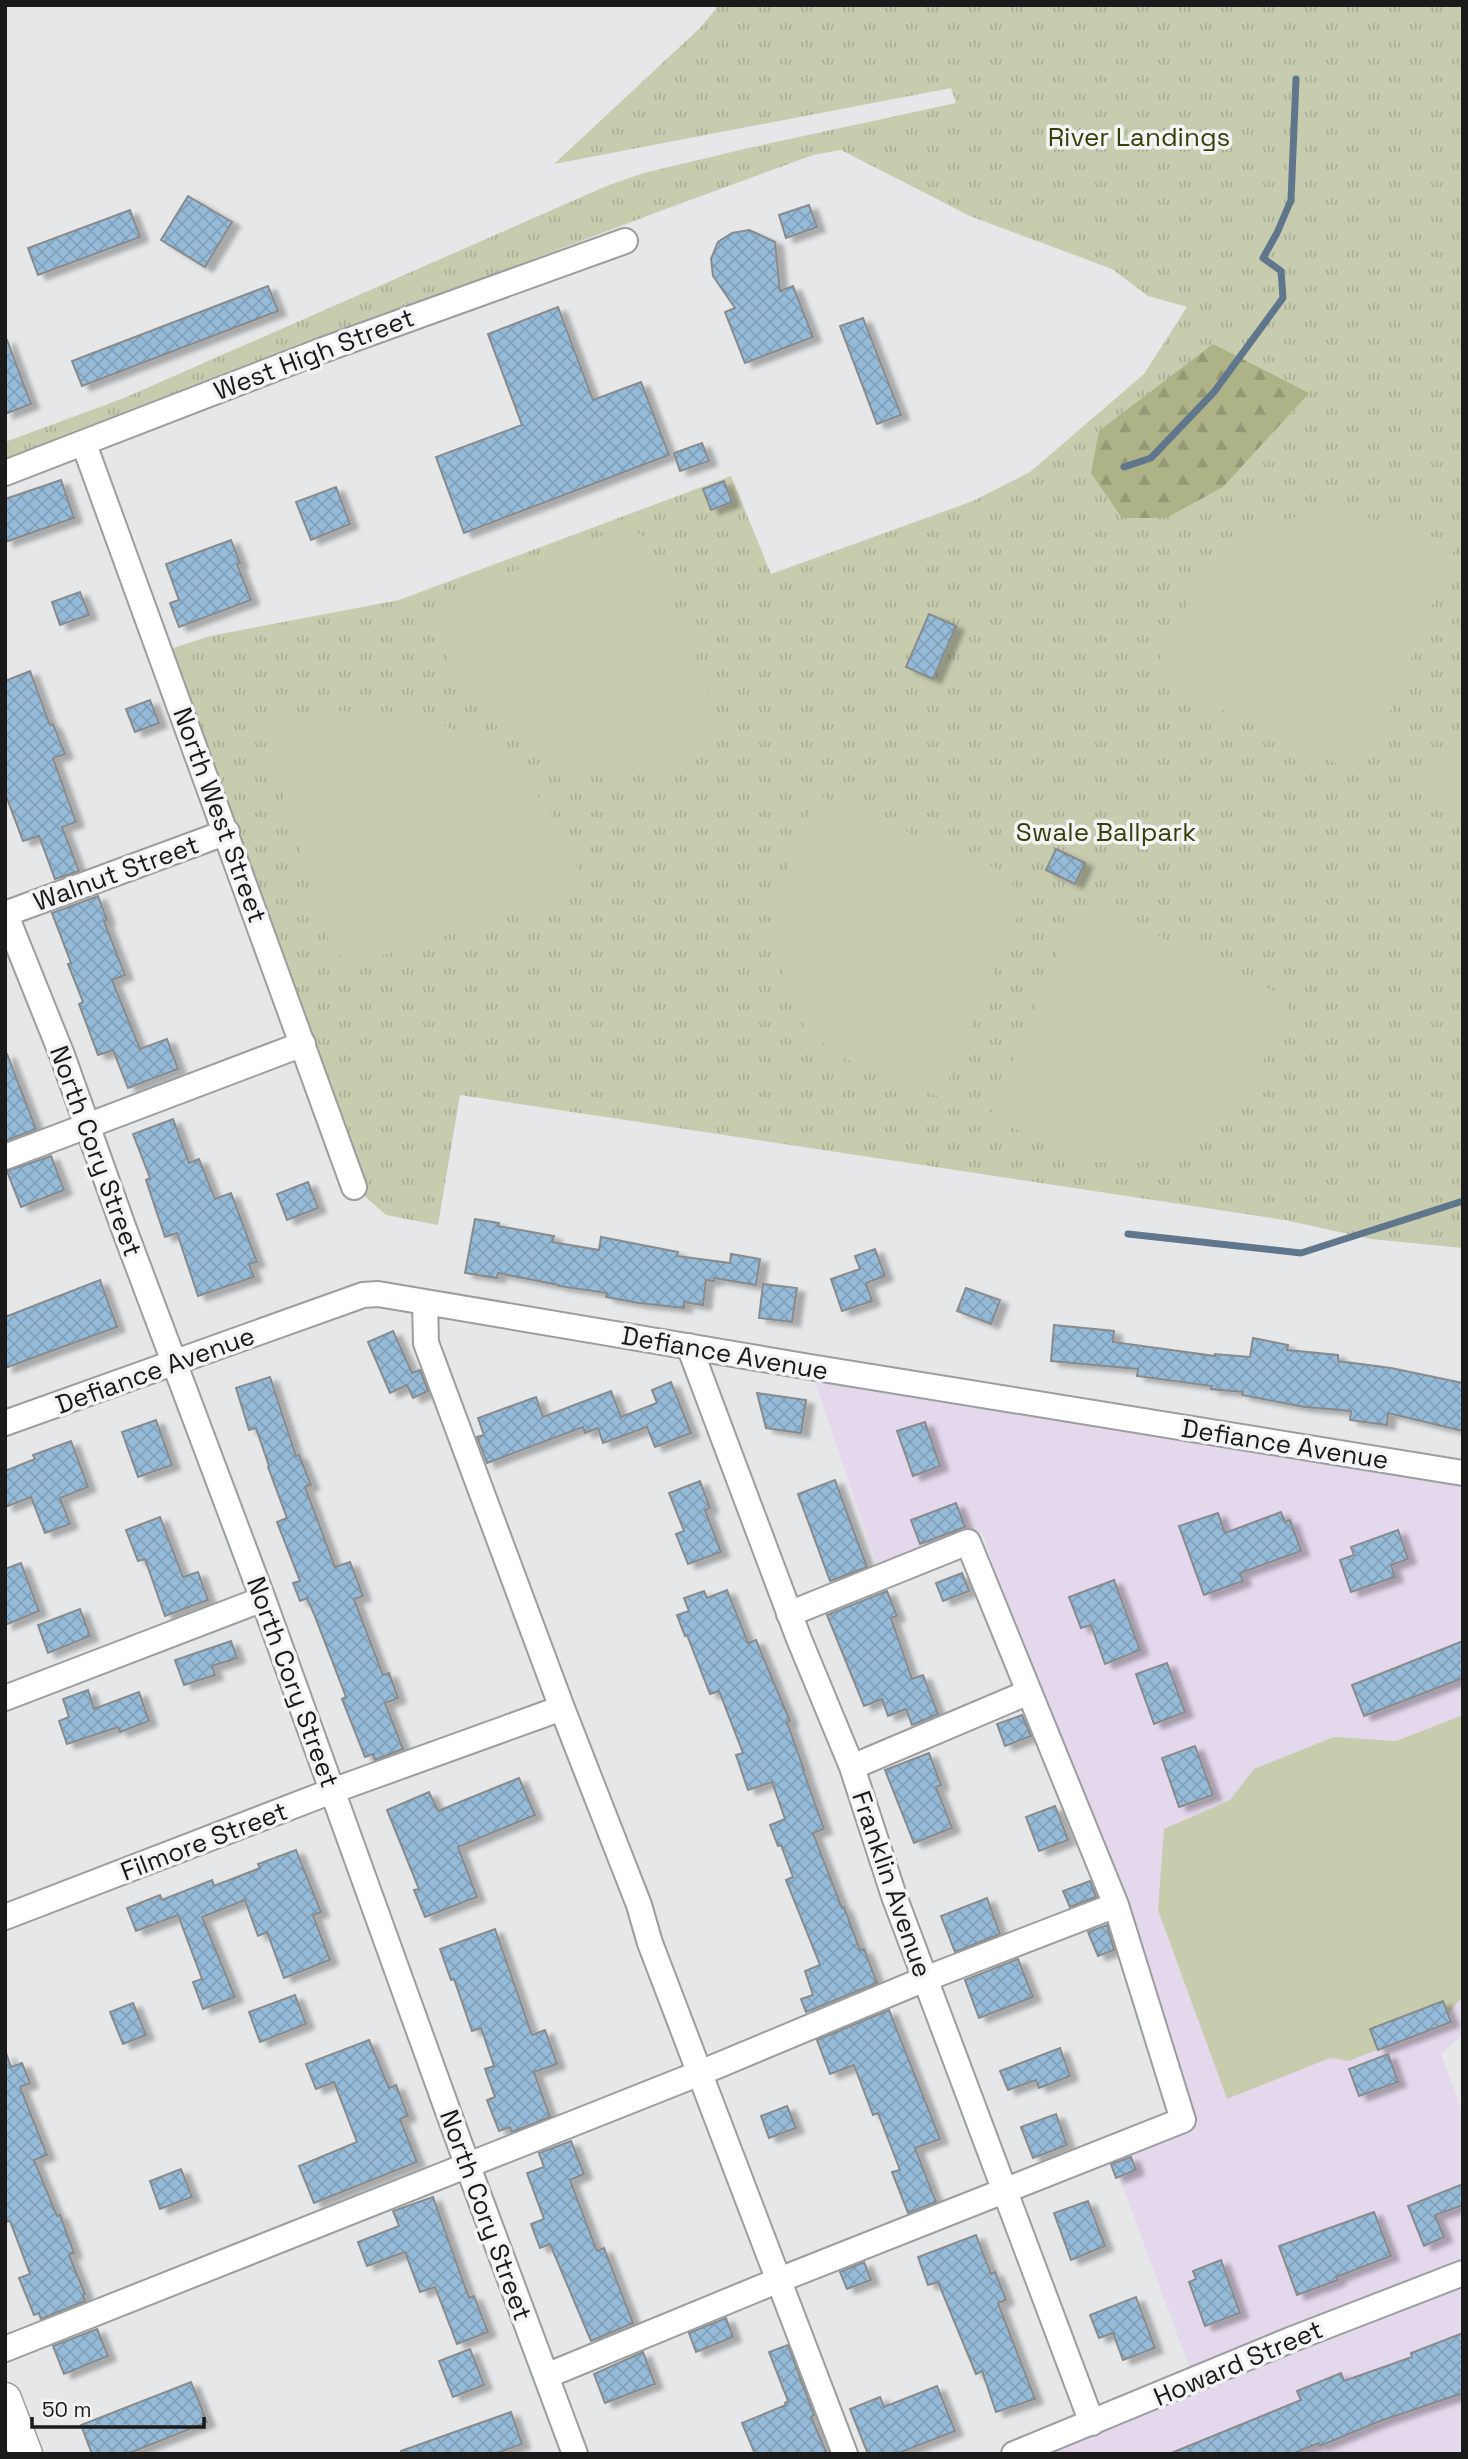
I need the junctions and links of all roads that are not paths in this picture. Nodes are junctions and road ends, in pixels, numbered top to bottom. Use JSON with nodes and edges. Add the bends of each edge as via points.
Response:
{"nodes":[{"id":1,"x":625,"y":241,"type":"dead end"},
{"id":2,"x":84,"y":444,"type":"junction"},
{"id":3,"x":5,"y":473,"type":"edge"},
{"id":4,"x":227,"y":832,"type":"junction"},
{"id":5,"x":5,"y":913,"type":"edge"},
{"id":6,"x":303,"y":1044,"type":"junction"},
{"id":7,"x":88,"y":1126,"type":"junction"},
{"id":8,"x":5,"y":1157,"type":"edge"},
{"id":9,"x":354,"y":1187,"type":"dead end"},
{"id":10,"x":425,"y":1302,"type":"junction"},
{"id":11,"x":689,"y":1346,"type":"junction"},
{"id":12,"x":174,"y":1363,"type":"junction"},
{"id":13,"x":5,"y":1423,"type":"edge"},
{"id":14,"x":1463,"y":1473,"type":"edge"},
{"id":15,"x":263,"y":1599,"type":"junction"},
{"id":16,"x":789,"y":1614,"type":"junction"},
{"id":17,"x":1029,"y":1692,"type":"junction"},
{"id":18,"x":5,"y":1698,"type":"edge"},
{"id":19,"x":562,"y":1708,"type":"junction"},
{"id":20,"x":852,"y":1767,"type":"junction"},
{"id":21,"x":332,"y":1791,"type":"junction"},
{"id":22,"x":1116,"y":1905,"type":"junction"},
{"id":23,"x":5,"y":1917,"type":"edge"},
{"id":24,"x":925,"y":1979,"type":"junction"},
{"id":25,"x":700,"y":2073,"type":"junction"},
{"id":26,"x":467,"y":2164,"type":"junction"},
{"id":27,"x":1005,"y":2191,"type":"junction"},
{"id":28,"x":1463,"y":2273,"type":"edge"},
{"id":29,"x":779,"y":2280,"type":"junction"},
{"id":30,"x":5,"y":2349,"type":"edge"},
{"id":31,"x":546,"y":2376,"type":"junction"},
{"id":32,"x":5,"y":2399,"type":"edge"},
{"id":33,"x":1092,"y":2423,"type":"junction"},
{"id":34,"x":26,"y":2454,"type":"edge"},
{"id":35,"x":575,"y":2454,"type":"edge"},
{"id":36,"x":845,"y":2454,"type":"edge"},
{"id":37,"x":1014,"y":2454,"type":"edge"}],
"edges":[{"from":1,"to":2,"type":"street","name":"West High Street","via":[[323,350]]},
{"from":2,"to":3,"type":"street","name":"West High Street"},
{"from":2,"to":4,"type":"street","name":"North West Street"},
{"from":4,"to":5,"type":"street","name":"Walnut Street"},
{"from":4,"to":6,"type":"street","name":"North West Street"},
{"from":5,"to":7,"type":"street","name":"North Cory Street"},
{"from":6,"to":7,"type":"street"},
{"from":6,"to":9,"type":"street","name":"North West Street"},
{"from":7,"to":8,"type":"street"},
{"from":7,"to":12,"type":"street","name":"North Cory Street"},
{"from":10,"to":11,"type":"street","name":"Defiance Avenue"},
{"from":10,"to":12,"type":"street","name":"Defiance Avenue","via":[[363,1295]]},
{"from":10,"to":19,"type":"street","via":[[426,1343]]},
{"from":11,"to":14,"type":"street","name":"Defiance Avenue"},
{"from":11,"to":16,"type":"street","name":"Franklin Avenue"},
{"from":12,"to":13,"type":"street","name":"Defiance Avenue"},
{"from":12,"to":15,"type":"street","name":"North Cory Street"},
{"from":15,"to":18,"type":"street"},
{"from":15,"to":21,"type":"street","name":"North Cory Street"},
{"from":16,"to":17,"type":"street","via":[[968,1542]]},
{"from":16,"to":20,"type":"street","name":"Franklin Avenue"},
{"from":17,"to":20,"type":"street"},
{"from":17,"to":22,"type":"street"},
{"from":19,"to":21,"type":"street","name":"Filmore Street"},
{"from":19,"to":25,"type":"street"},
{"from":20,"to":24,"type":"street","name":"Franklin Avenue"},
{"from":21,"to":23,"type":"street","name":"Filmore Street"},
{"from":21,"to":26,"type":"street","name":"North Cory Street"},
{"from":22,"to":24,"type":"street"},
{"from":22,"to":27,"type":"street","via":[[1183,2120]]},
{"from":24,"to":25,"type":"street"},
{"from":24,"to":27,"type":"street","name":"Franklin Avenue"},
{"from":25,"to":26,"type":"street"},
{"from":25,"to":29,"type":"street"},
{"from":26,"to":30,"type":"street"},
{"from":26,"to":31,"type":"street","name":"North Cory Street"},
{"from":27,"to":29,"type":"street"},
{"from":27,"to":33,"type":"street","name":"Franklin Avenue"},
{"from":28,"to":33,"type":"street","name":"Howard Street"},
{"from":29,"to":31,"type":"street"},
{"from":29,"to":36,"type":"street"},
{"from":31,"to":35,"type":"street","name":"North Cory Street"},
{"from":32,"to":34,"type":"main road"},
{"from":33,"to":37,"type":"street","name":"Howard Street"}]}
